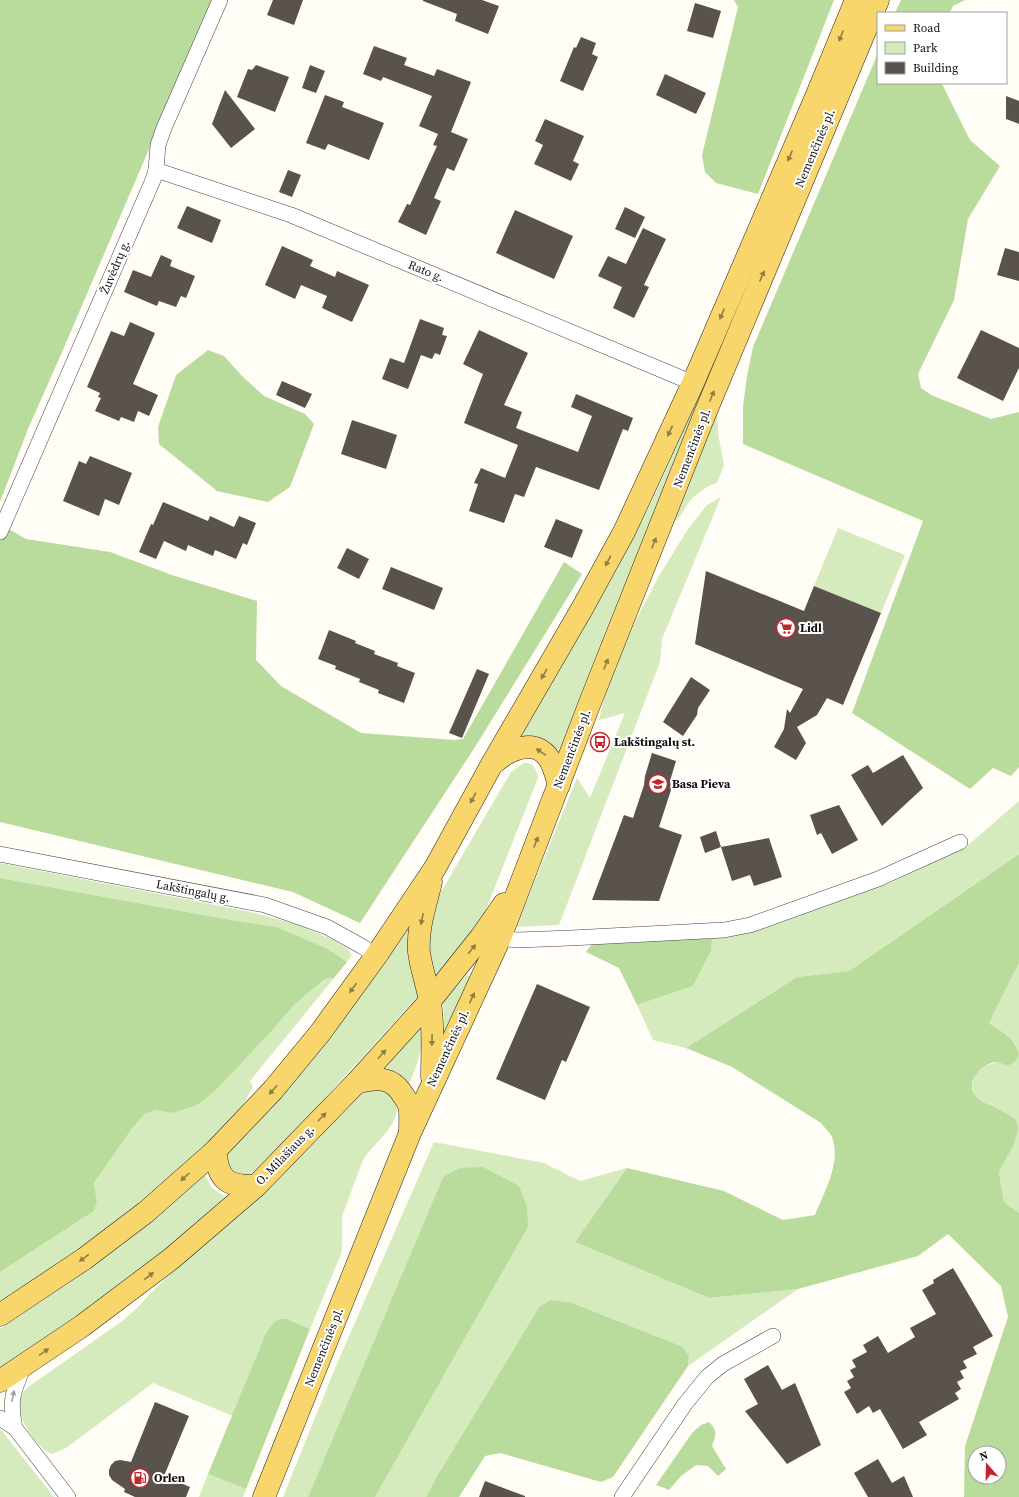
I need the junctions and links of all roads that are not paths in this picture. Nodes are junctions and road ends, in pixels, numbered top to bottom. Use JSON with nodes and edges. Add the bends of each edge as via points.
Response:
{"nodes":[{"id":1,"x":220,"y":0,"type":"edge"},
{"id":2,"x":856,"y":0,"type":"edge"},
{"id":3,"x":878,"y":0,"type":"edge"},
{"id":4,"x":156,"y":170,"type":"junction"},
{"id":5,"x":692,"y":383,"type":"junction"},
{"id":6,"x":0,"y":532,"type":"edge"},
{"id":7,"x":492,"y":764,"type":"junction"},
{"id":8,"x":559,"y":785,"type":"junction"},
{"id":9,"x":960,"y":842,"type":"dead end"},
{"id":10,"x":0,"y":854,"type":"edge"},
{"id":11,"x":435,"y":868,"type":"junction"},
{"id":12,"x":522,"y":879,"type":"junction"},
{"id":13,"x":500,"y":938,"type":"junction"},
{"id":14,"x":376,"y":956,"type":"junction"},
{"id":15,"x":430,"y":1001,"type":"junction"},
{"id":16,"x":356,"y":1082,"type":"junction"},
{"id":17,"x":432,"y":1084,"type":"junction"},
{"id":18,"x":410,"y":1132,"type":"junction"},
{"id":19,"x":214,"y":1151,"type":"junction"},
{"id":20,"x":256,"y":1186,"type":"junction"},
{"id":21,"x":0,"y":1315,"type":"edge"},
{"id":22,"x":773,"y":1336,"type":"dead end"},
{"id":23,"x":24,"y":1366,"type":"junction"},
{"id":24,"x":0,"y":1381,"type":"edge"},
{"id":25,"x":0,"y":1418,"type":"edge"},
{"id":26,"x":15,"y":1428,"type":"junction"},
{"id":27,"x":68,"y":1497,"type":"edge"},
{"id":28,"x":264,"y":1497,"type":"edge"},
{"id":29,"x":622,"y":1497,"type":"edge"}],
"edges":[{"from":1,"to":4,"type":"street","name":"Žuvėdrų g.","via":[[164,128],[158,145]]},
{"from":2,"to":5,"type":"main road","name":"Nemenčinės pl.","one_way":true},
{"from":8,"to":3,"type":"main road","name":"Nemenčinės pl.","one_way":true,"via":[[704,416]]},
{"from":4,"to":5,"type":"street","name":"Rato g.","via":[[291,215]]},
{"from":4,"to":6,"type":"street","name":"Žuvėdrų g."},
{"from":5,"to":7,"type":"main road","name":"Nemenčinės pl.","one_way":true,"via":[[625,530]]},
{"from":8,"to":7,"type":"main road","one_way":true,"via":[[552,763],[543,752],[532,747],[515,749]]},
{"from":7,"to":11,"type":"main road","name":"Nemenčinės pl.","one_way":true},
{"from":12,"to":8,"type":"main road","name":"Nemenčinės pl.","one_way":true},
{"from":9,"to":13,"type":"street","via":[[878,879],[744,926],[724,930],[571,938]]},
{"from":10,"to":14,"type":"street","name":"Lakštingalų g.","via":[[265,905],[327,927]]},
{"from":11,"to":14,"type":"main road"},
{"from":11,"to":15,"type":"main road","one_way":true,"via":[[421,921],[419,951]]},
{"from":12,"to":13,"type":"main road","name":"Nemenčinės pl."},
{"from":15,"to":12,"type":"main road","name":"O. Milašiaus g.","one_way":true,"via":[[481,937]]},
{"from":17,"to":13,"type":"main road","name":"Nemenčinės pl.","one_way":true},
{"from":14,"to":19,"type":"main road","one_way":true,"via":[[315,1039],[272,1090]]},
{"from":16,"to":15,"type":"main road","name":"O. Milašiaus g.","one_way":true},
{"from":15,"to":17,"type":"main road","one_way":true,"via":[[433,1024]]},
{"from":16,"to":18,"type":"main road","via":[[373,1078],[385,1079],[395,1084],[409,1105]]},
{"from":20,"to":16,"type":"main road","name":"O. Milašiaus g.","one_way":true},
{"from":17,"to":18,"type":"main road","name":"Nemenčinės pl."},
{"from":18,"to":28,"type":"main road","name":"Nemenčinės pl."},
{"from":19,"to":20,"type":"main road","via":[[217,1167],[225,1180],[238,1186]]},
{"from":19,"to":21,"type":"main road","one_way":true,"via":[[146,1212],[84,1259]]},
{"from":23,"to":20,"type":"main road","name":"O. Milašiaus g.","one_way":true,"via":[[171,1259]]},
{"from":22,"to":29,"type":"street","via":[[723,1364],[707,1377],[685,1404]]},
{"from":23,"to":24,"type":"main road","name":"O. Milašiaus g."},
{"from":26,"to":23,"type":"street","one_way":true,"via":[[11,1411],[12,1396]]},
{"from":25,"to":26,"type":"street"},
{"from":26,"to":27,"type":"street"}]}
